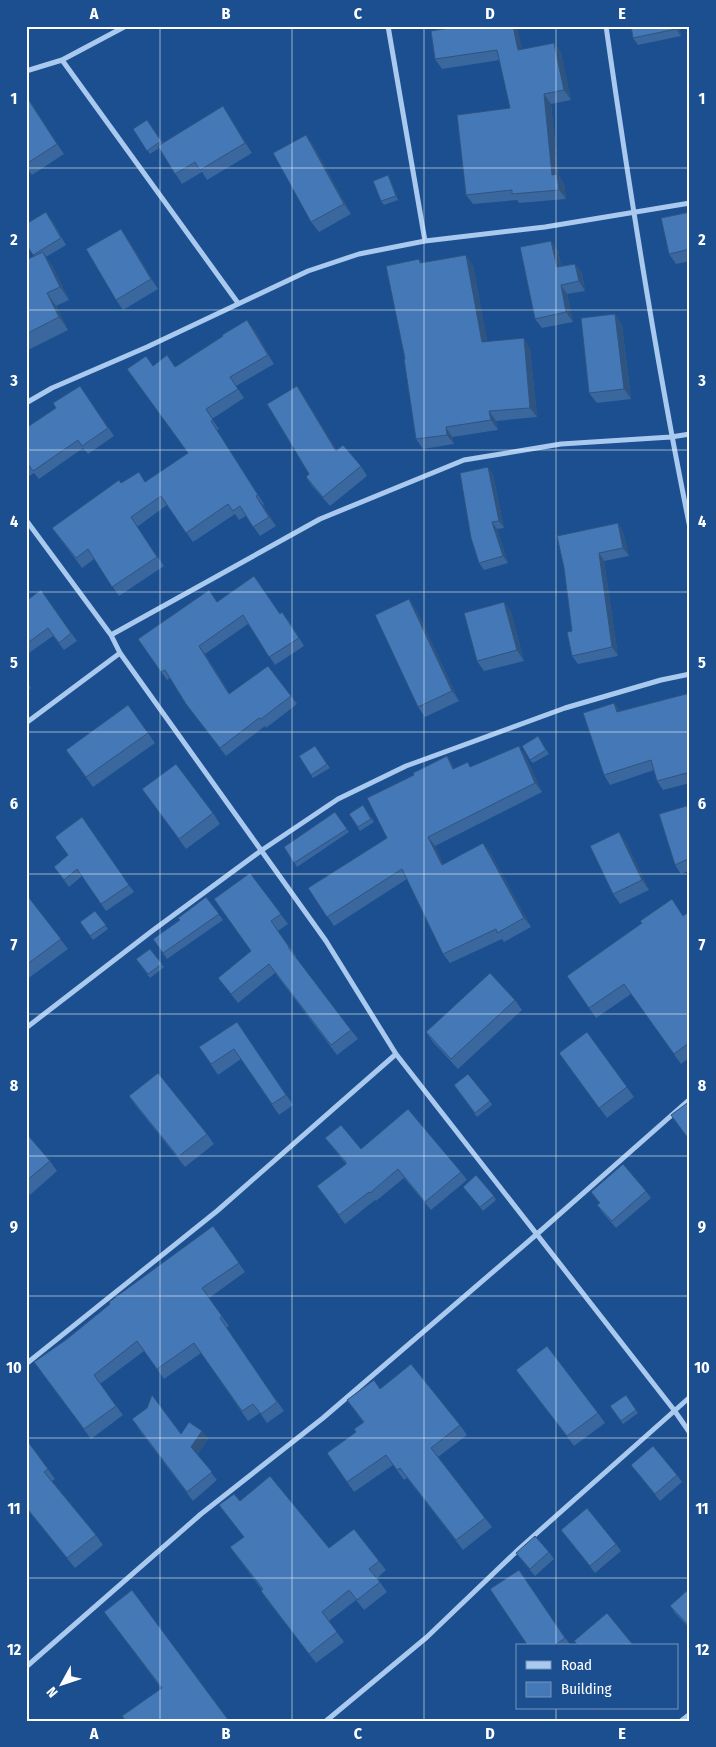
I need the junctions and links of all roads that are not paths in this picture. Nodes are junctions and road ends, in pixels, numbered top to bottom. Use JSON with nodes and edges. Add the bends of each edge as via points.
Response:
{"nodes":[{"id":1,"x":126,"y":26,"type":"edge"},
{"id":2,"x":388,"y":26,"type":"edge"},
{"id":3,"x":606,"y":26,"type":"edge"},
{"id":4,"x":62,"y":60,"type":"junction"},
{"id":5,"x":26,"y":71,"type":"edge"},
{"id":6,"x":690,"y":203,"type":"edge"},
{"id":7,"x":632,"y":212,"type":"junction"},
{"id":8,"x":425,"y":241,"type":"junction"},
{"id":9,"x":238,"y":303,"type":"junction"},
{"id":10,"x":26,"y":403,"type":"edge"},
{"id":11,"x":690,"y":434,"type":"edge"},
{"id":12,"x":671,"y":437,"type":"junction"},
{"id":13,"x":26,"y":520,"type":"edge"},
{"id":14,"x":690,"y":528,"type":"edge"},
{"id":15,"x":111,"y":635,"type":"junction"},
{"id":16,"x":120,"y":653,"type":"junction"},
{"id":17,"x":690,"y":674,"type":"edge"},
{"id":18,"x":26,"y":723,"type":"edge"},
{"id":19,"x":262,"y":850,"type":"junction"},
{"id":20,"x":26,"y":1028,"type":"edge"},
{"id":21,"x":396,"y":1054,"type":"junction"},
{"id":22,"x":690,"y":1099,"type":"edge"},
{"id":23,"x":537,"y":1234,"type":"junction"},
{"id":24,"x":26,"y":1364,"type":"edge"},
{"id":25,"x":690,"y":1397,"type":"edge"},
{"id":26,"x":674,"y":1410,"type":"junction"},
{"id":27,"x":690,"y":1433,"type":"edge"},
{"id":28,"x":26,"y":1667,"type":"edge"},
{"id":29,"x":690,"y":1714,"type":"edge"},
{"id":30,"x":326,"y":1721,"type":"edge"},
{"id":31,"x":682,"y":1721,"type":"edge"}],
"edges":[{"from":1,"to":4,"type":"street"},
{"from":2,"to":8,"type":"street"},
{"from":3,"to":7,"type":"street"},
{"from":4,"to":5,"type":"street"},
{"from":4,"to":9,"type":"street"},
{"from":6,"to":7,"type":"street"},
{"from":7,"to":8,"type":"street","via":[[545,227]]},
{"from":7,"to":12,"type":"street"},
{"from":8,"to":9,"type":"street","via":[[359,254],[308,271]]},
{"from":9,"to":10,"type":"street"},
{"from":11,"to":12,"type":"street"},
{"from":12,"to":14,"type":"street"},
{"from":12,"to":15,"type":"street","via":[[561,444],[464,460],[320,519]]},
{"from":13,"to":15,"type":"street"},
{"from":15,"to":16,"type":"street"},
{"from":16,"to":18,"type":"street"},
{"from":16,"to":19,"type":"street"},
{"from":17,"to":19,"type":"street","via":[[565,708],[406,766],[338,799]]},
{"from":19,"to":20,"type":"street"},
{"from":19,"to":21,"type":"street","via":[[326,941]]},
{"from":21,"to":23,"type":"street"},
{"from":21,"to":24,"type":"street","via":[[217,1211]]},
{"from":22,"to":23,"type":"street"},
{"from":23,"to":26,"type":"street"},
{"from":23,"to":28,"type":"street","via":[[323,1418],[201,1514]]},
{"from":25,"to":26,"type":"street"},
{"from":26,"to":27,"type":"street"},
{"from":26,"to":30,"type":"street","via":[[427,1636]]},
{"from":29,"to":31,"type":"street"}]}
